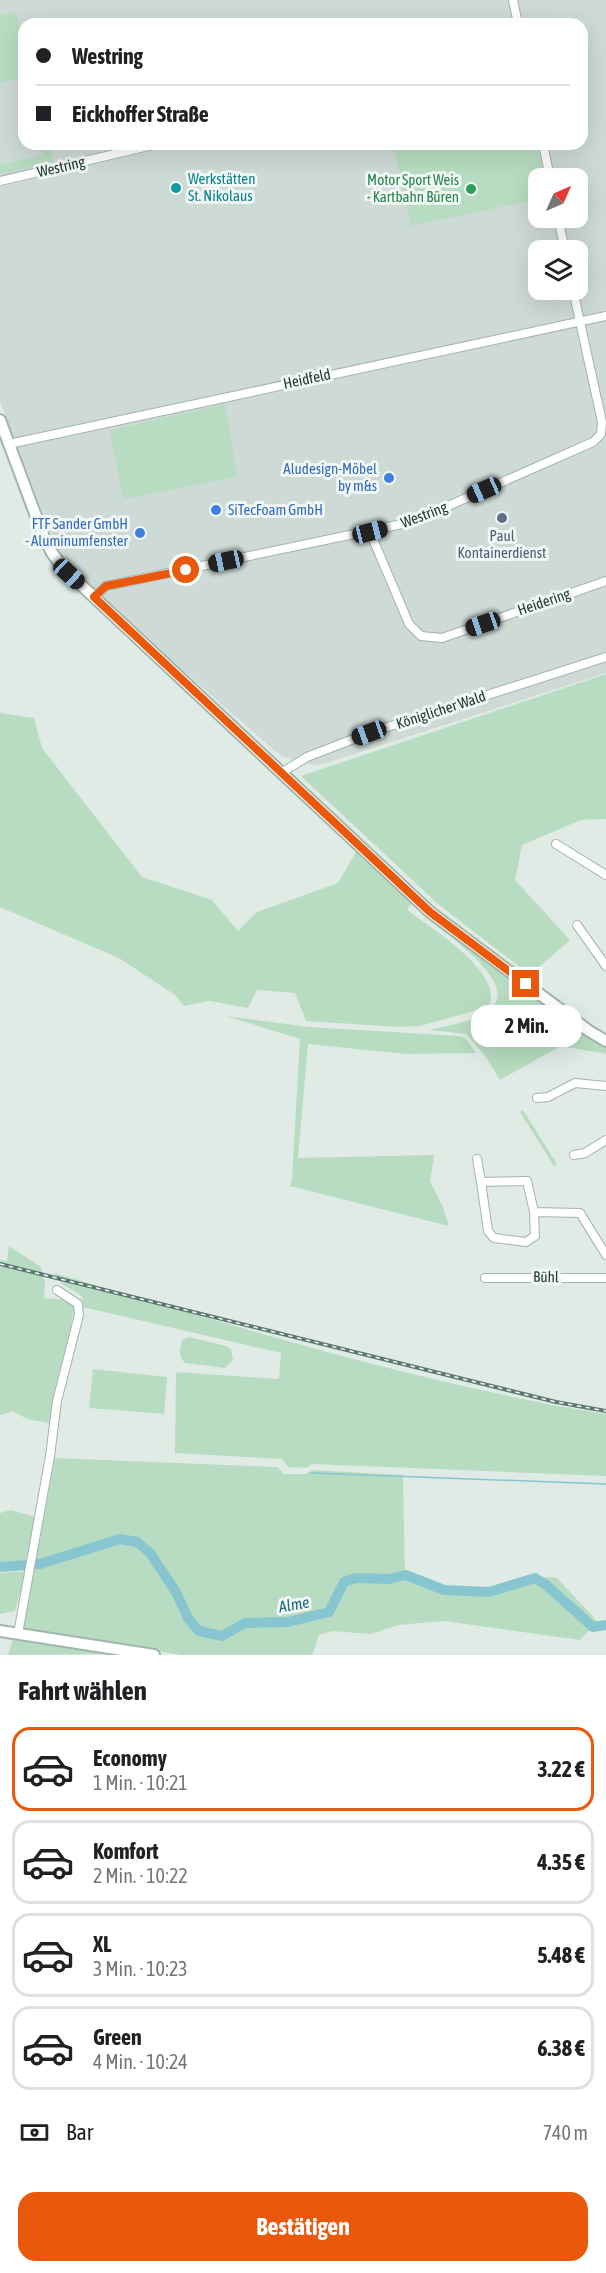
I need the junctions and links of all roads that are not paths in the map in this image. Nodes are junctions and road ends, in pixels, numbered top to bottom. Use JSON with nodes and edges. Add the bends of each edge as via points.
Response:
{"nodes":[{"id":1,"x":513,"y":0,"type":"edge"},
{"id":2,"x":517,"y":18,"type":"edge"},
{"id":3,"x":132,"y":150,"type":"edge"},
{"id":4,"x":544,"y":150,"type":"edge"},
{"id":5,"x":548,"y":168,"type":"edge"},
{"id":6,"x":0,"y":181,"type":"edge"},
{"id":7,"x":575,"y":300,"type":"edge"},
{"id":8,"x":606,"y":316,"type":"edge"},
{"id":9,"x":580,"y":322,"type":"junction"},
{"id":10,"x":0,"y":420,"type":"edge"},
{"id":11,"x":9,"y":444,"type":"junction"},
{"id":12,"x":370,"y":532,"type":"junction"},
{"id":13,"x":606,"y":581,"type":"edge"},
{"id":14,"x":94,"y":597,"type":"junction"},
{"id":15,"x":606,"y":657,"type":"edge"},
{"id":16,"x":281,"y":773,"type":"junction"},
{"id":17,"x":556,"y":844,"type":"dead end"},
{"id":18,"x":606,"y":875,"type":"edge"},
{"id":19,"x":577,"y":925,"type":"dead end"},
{"id":20,"x":606,"y":966,"type":"edge"},
{"id":21,"x":606,"y":1041,"type":"edge"},
{"id":22,"x":606,"y":1086,"type":"edge"},
{"id":23,"x":537,"y":1098,"type":"dead end"},
{"id":24,"x":606,"y":1140,"type":"edge"},
{"id":25,"x":574,"y":1155,"type":"dead end"},
{"id":26,"x":477,"y":1159,"type":"dead end"},
{"id":27,"x":481,"y":1182,"type":"junction"},
{"id":28,"x":534,"y":1212,"type":"junction"},
{"id":29,"x":606,"y":1255,"type":"edge"},
{"id":30,"x":485,"y":1278,"type":"dead end"},
{"id":31,"x":606,"y":1278,"type":"edge"},
{"id":32,"x":57,"y":1290,"type":"dead end"},
{"id":33,"x":0,"y":1631,"type":"edge"},
{"id":34,"x":18,"y":1634,"type":"junction"},
{"id":35,"x":154,"y":1655,"type":"edge"}],
"edges":[{"from":1,"to":2,"type":"street"},
{"from":3,"to":6,"type":"street","name":"Westring"},
{"from":4,"to":5,"type":"street"},
{"from":7,"to":9,"type":"street","name":"Westring"},
{"from":8,"to":9,"type":"street","name":"Heidfeld"},
{"from":9,"to":11,"type":"street","name":"Heidfeld"},
{"from":9,"to":12,"type":"street","name":"Westring","via":[[602,422],[598,438],[423,518]]},
{"from":10,"to":11,"type":"main road"},
{"from":11,"to":14,"type":"main road","via":[[52,553]]},
{"from":12,"to":13,"type":"street","name":"Heidering","via":[[409,624],[421,636],[442,638]]},
{"from":12,"to":14,"type":"street","name":"Westring","via":[[106,586]]},
{"from":14,"to":16,"type":"main road"},
{"from":15,"to":16,"type":"street","name":"Königlicher Wald","via":[[369,733],[307,757]]},
{"from":16,"to":21,"type":"main road","via":[[430,912]]},
{"from":17,"to":18,"type":"street"},
{"from":19,"to":20,"type":"street"},
{"from":22,"to":23,"type":"street","via":[[575,1083],[548,1097]]},
{"from":24,"to":25,"type":"street"},
{"from":26,"to":27,"type":"street"},
{"from":27,"to":28,"type":"street","via":[[527,1181]]},
{"from":27,"to":28,"type":"street","via":[[488,1231],[494,1238],[526,1242],[535,1236]]},
{"from":28,"to":29,"type":"street","via":[[580,1213]]},
{"from":30,"to":31,"type":"street","name":"Bühl"},
{"from":32,"to":34,"type":"street","via":[[78,1304],[79,1315],[57,1401]]},
{"from":33,"to":34,"type":"main road"},
{"from":34,"to":35,"type":"main road"}]}
